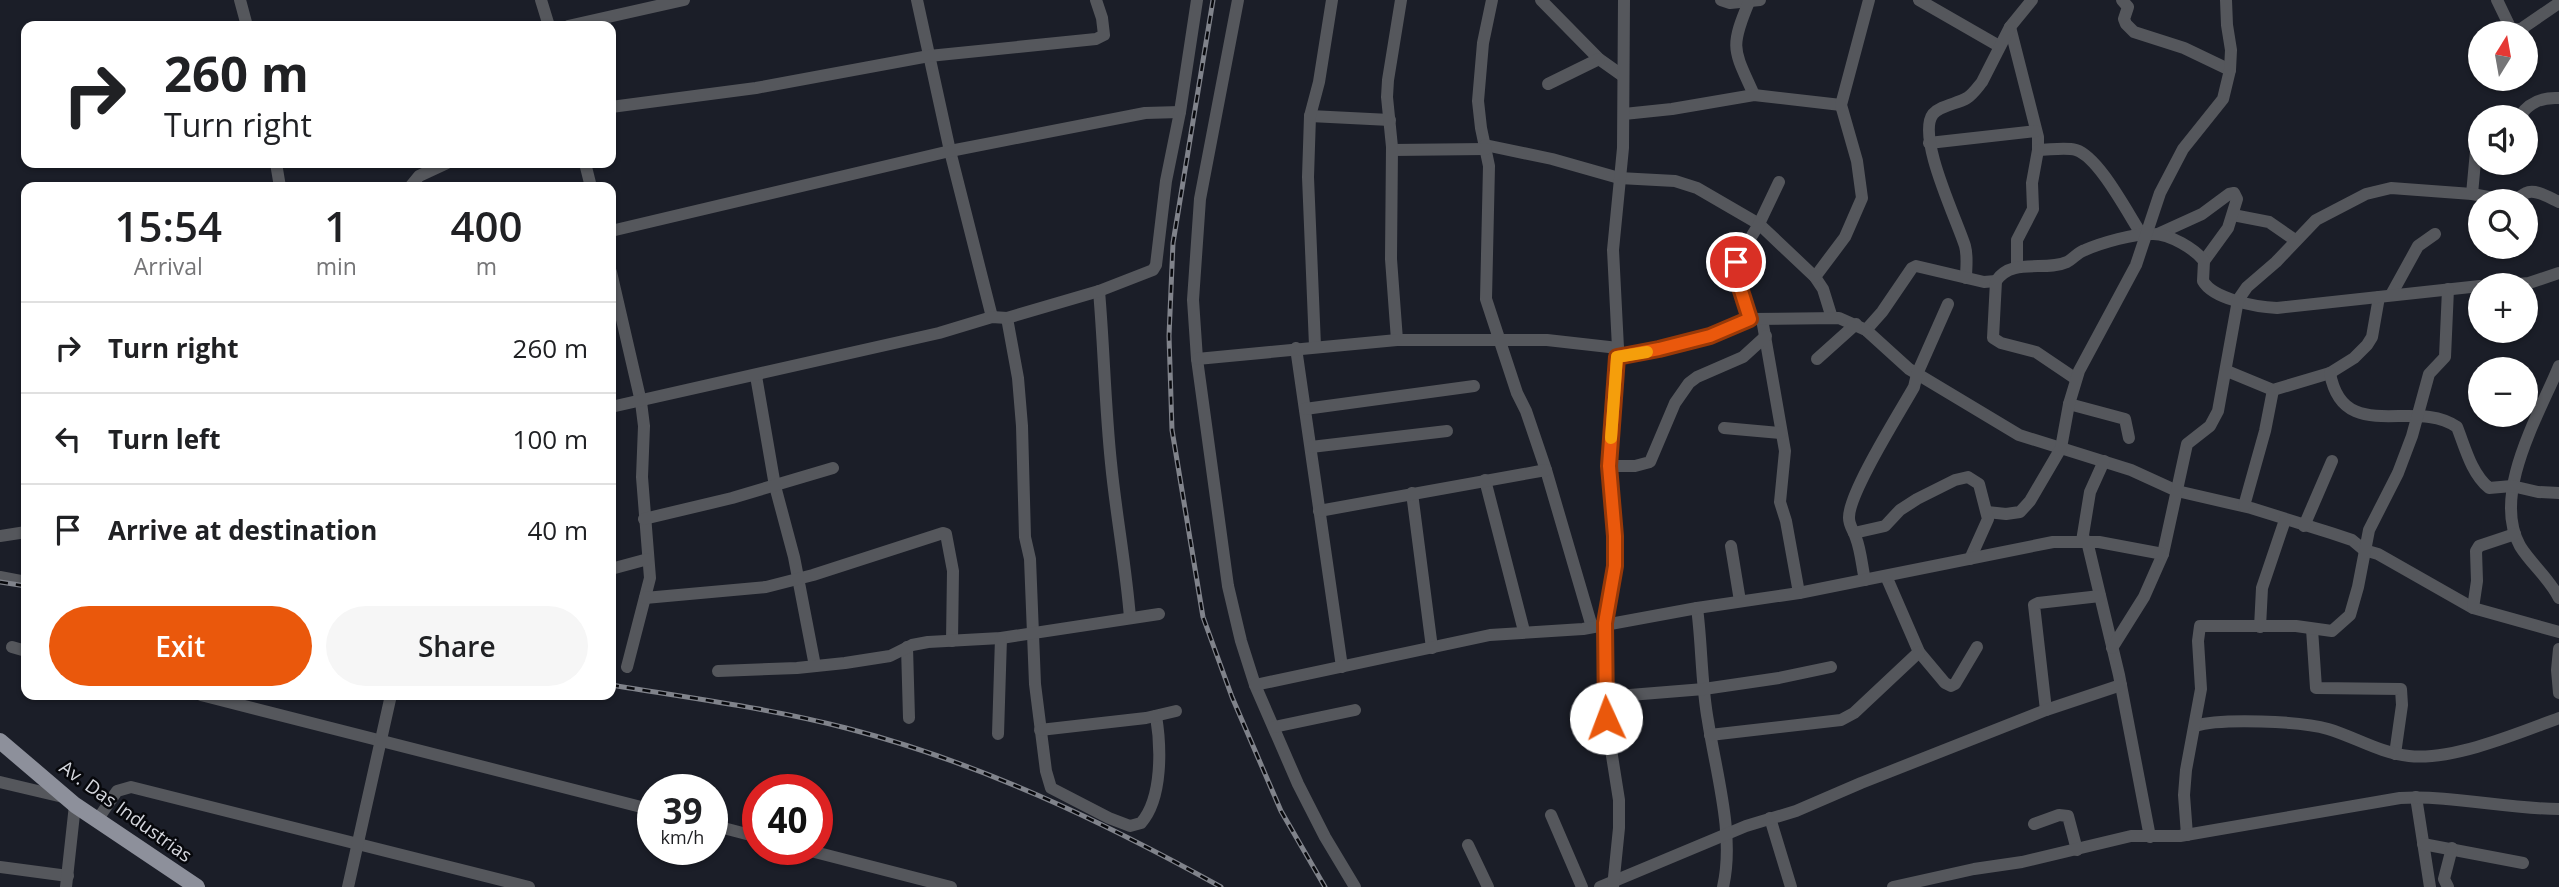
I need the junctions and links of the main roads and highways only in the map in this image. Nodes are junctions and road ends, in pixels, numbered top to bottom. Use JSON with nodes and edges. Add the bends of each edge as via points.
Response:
{"nodes":[{"id":1,"x":0,"y":741,"type":"edge"},
{"id":2,"x":197,"y":887,"type":"edge"}],
"edges":[{"from":1,"to":2,"type":"main road","name":"Av. Das Industrias","via":[[71,801]]}]}
